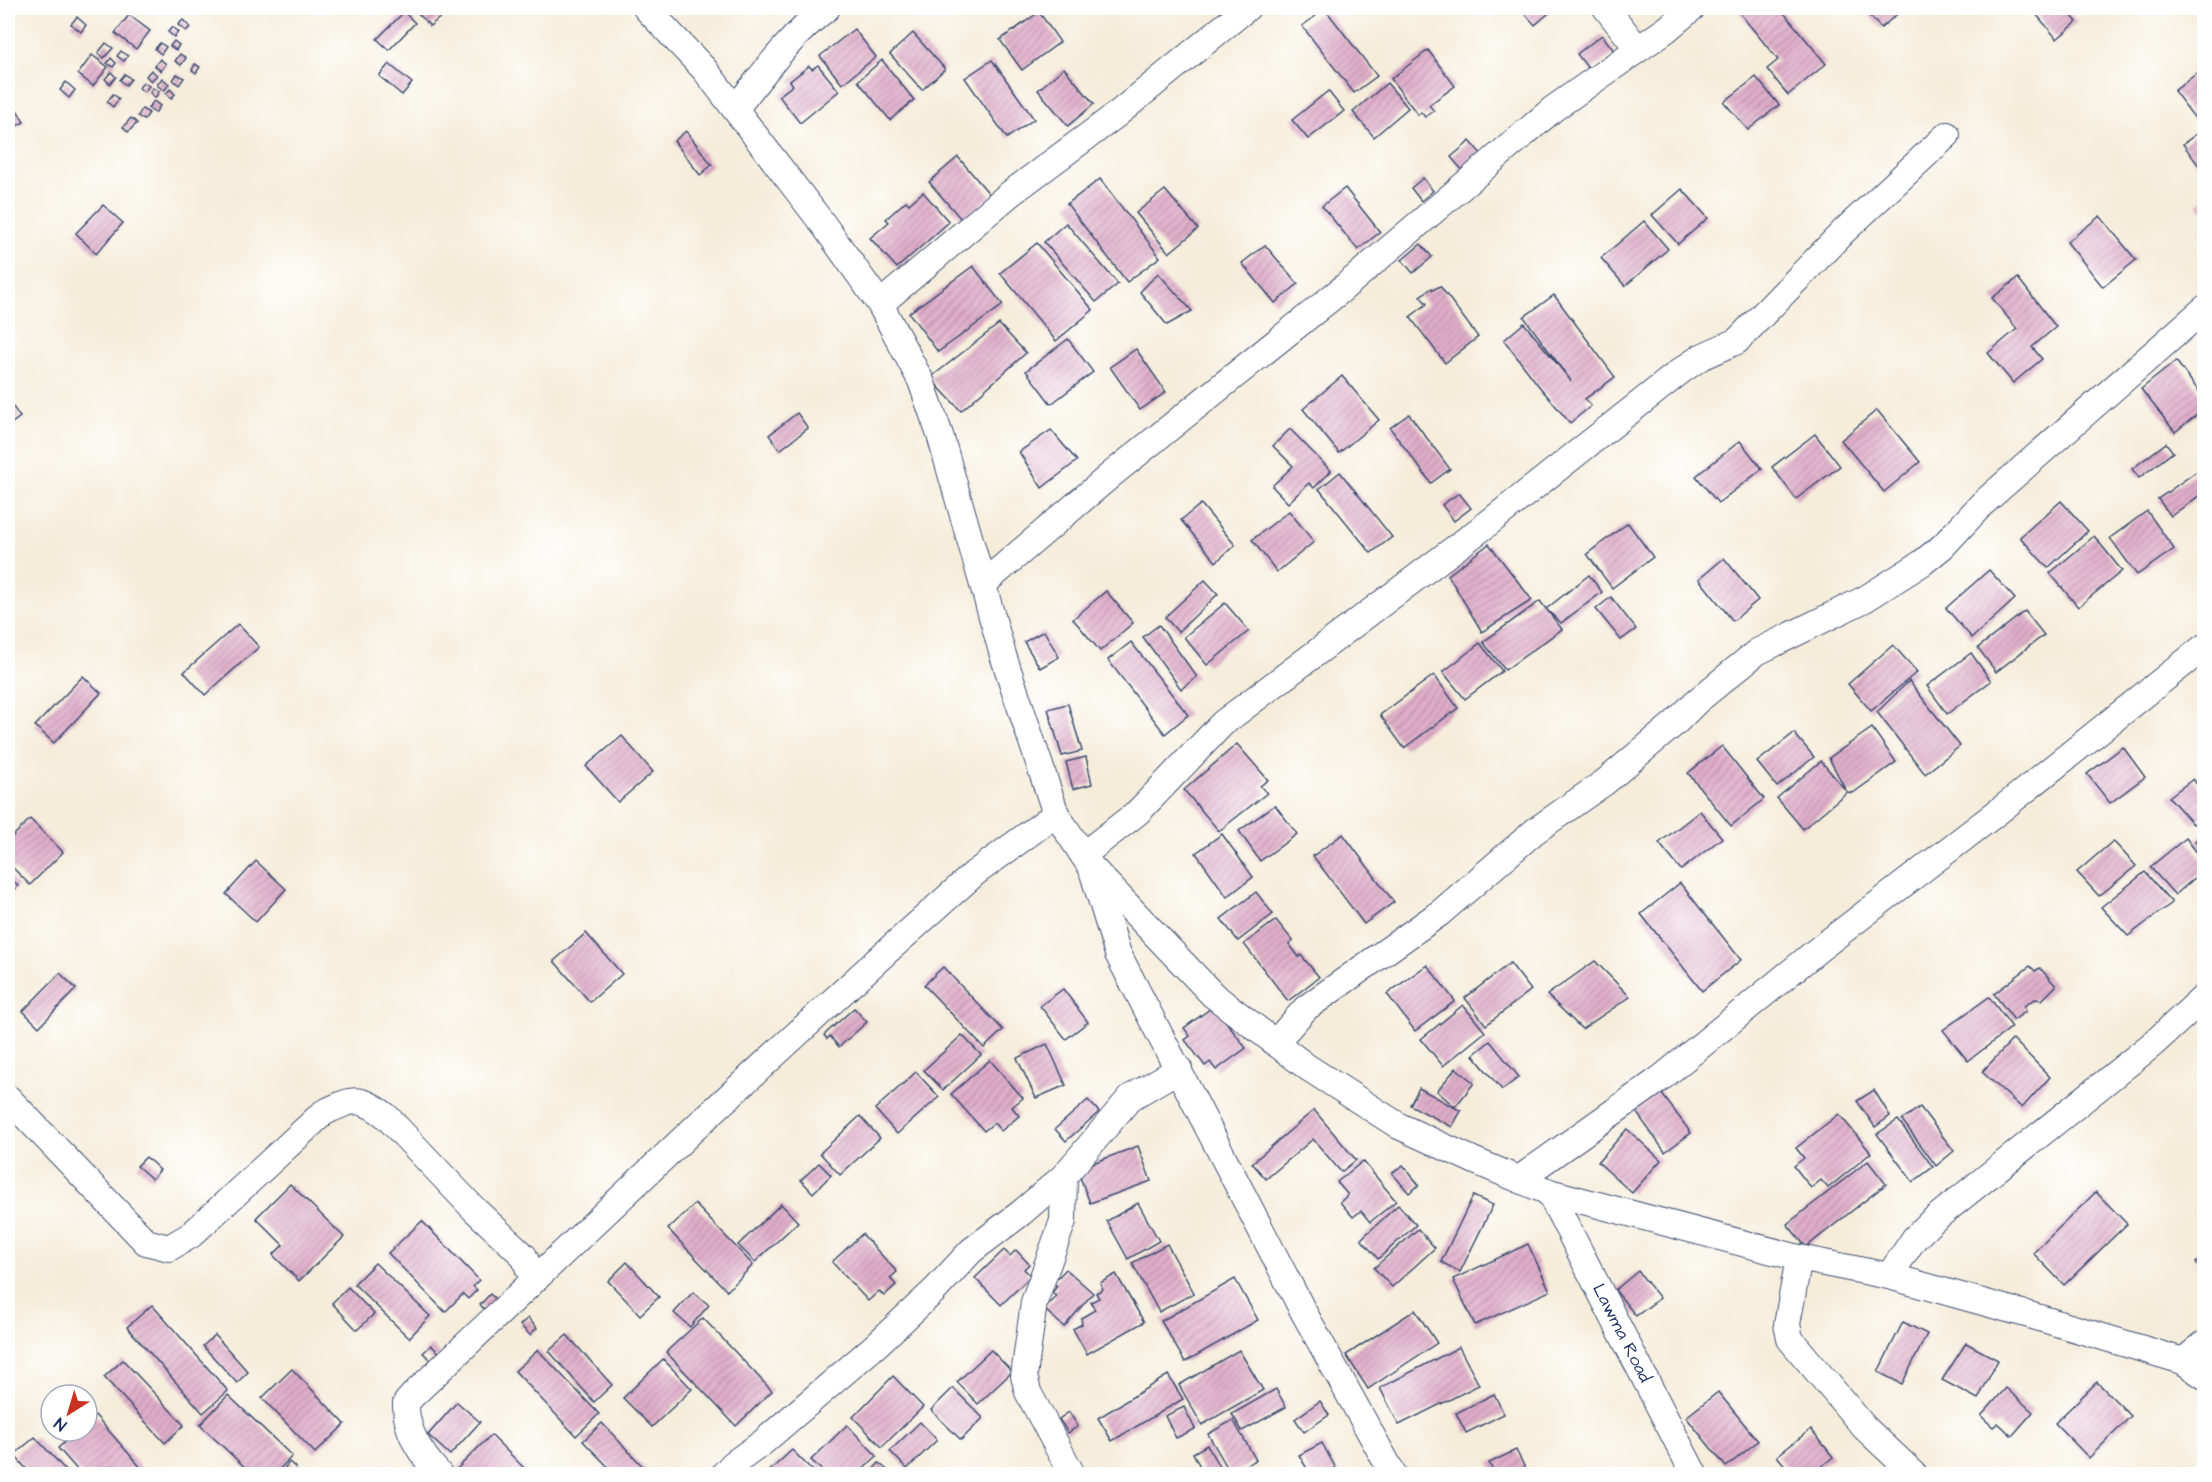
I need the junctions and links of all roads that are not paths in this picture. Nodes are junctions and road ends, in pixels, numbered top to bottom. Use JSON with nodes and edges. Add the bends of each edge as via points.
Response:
{"nodes":[{"id":1,"x":646,"y":8,"type":"edge"},
{"id":2,"x":827,"y":8,"type":"edge"},
{"id":3,"x":1247,"y":8,"type":"edge"},
{"id":4,"x":1606,"y":8,"type":"edge"},
{"id":5,"x":1692,"y":8,"type":"edge"},
{"id":6,"x":1638,"y":49,"type":"junction"},
{"id":7,"x":735,"y":109,"type":"junction"},
{"id":8,"x":1947,"y":135,"type":"dead end"},
{"id":9,"x":879,"y":304,"type":"junction"},
{"id":10,"x":2205,"y":309,"type":"edge"},
{"id":11,"x":982,"y":584,"type":"junction"},
{"id":12,"x":2205,"y":647,"type":"edge"},
{"id":13,"x":1056,"y":814,"type":"junction"},
{"id":14,"x":1087,"y":861,"type":"junction"},
{"id":15,"x":1155,"y":936,"type":"junction"},
{"id":16,"x":1119,"y":954,"type":"junction"},
{"id":17,"x":2205,"y":997,"type":"edge"},
{"id":18,"x":1275,"y":1043,"type":"junction"},
{"id":19,"x":1179,"y":1069,"type":"junction"},
{"id":20,"x":8,"y":1098,"type":"edge"},
{"id":21,"x":1064,"y":1176,"type":"junction"},
{"id":22,"x":1519,"y":1179,"type":"junction"},
{"id":23,"x":1549,"y":1192,"type":"junction"},
{"id":24,"x":1798,"y":1258,"type":"junction"},
{"id":25,"x":1889,"y":1276,"type":"junction"},
{"id":26,"x":534,"y":1280,"type":"junction"},
{"id":27,"x":2205,"y":1344,"type":"edge"},
{"id":28,"x":2183,"y":1361,"type":"junction"},
{"id":29,"x":2205,"y":1376,"type":"edge"},
{"id":30,"x":428,"y":1469,"type":"edge"},
{"id":31,"x":724,"y":1474,"type":"edge"},
{"id":32,"x":1072,"y":1474,"type":"edge"},
{"id":33,"x":1393,"y":1474,"type":"edge"},
{"id":34,"x":1694,"y":1474,"type":"edge"},
{"id":35,"x":1914,"y":1474,"type":"edge"}],
"edges":[{"from":1,"to":7,"type":"street","via":[[705,70]]},
{"from":2,"to":7,"type":"street","via":[[781,51]]},
{"from":3,"to":9,"type":"street","via":[[1116,115],[1011,193]]},
{"from":4,"to":6,"type":"street"},
{"from":5,"to":6,"type":"street"},
{"from":6,"to":11,"type":"street","via":[[1553,109],[1341,290]]},
{"from":7,"to":9,"type":"street"},
{"from":8,"to":14,"type":"street","via":[[1844,231],[1737,341],[1682,370],[1486,525],[1223,723]]},
{"from":9,"to":11,"type":"street","via":[[921,381]]},
{"from":10,"to":18,"type":"street","via":[[1982,504],[1936,552],[1865,599],[1757,652],[1605,782],[1535,831],[1440,913],[1306,1008]]},
{"from":11,"to":13,"type":"street"},
{"from":12,"to":22,"type":"street","via":[[1660,1078]]},
{"from":13,"to":14,"type":"street"},
{"from":13,"to":26,"type":"street","via":[[975,873],[884,954]]},
{"from":14,"to":15,"type":"street"},
{"from":14,"to":16,"type":"street"},
{"from":15,"to":16,"type":"street"},
{"from":15,"to":18,"type":"street","via":[[1213,995]]},
{"from":16,"to":19,"type":"street"},
{"from":17,"to":25,"type":"street","via":[[2154,1043],[1931,1222]]},
{"from":18,"to":22,"type":"street","via":[[1399,1126]]},
{"from":19,"to":21,"type":"street","via":[[1130,1098]]},
{"from":19,"to":33,"type":"street","via":[[1303,1311]]},
{"from":20,"to":26,"type":"street","via":[[146,1242],[169,1248],[191,1235],[323,1113],[347,1101],[371,1104],[524,1256]]},
{"from":21,"to":31,"type":"street","via":[[970,1251],[875,1346]]},
{"from":21,"to":32,"type":"street","via":[[1063,1221],[1035,1302],[1024,1376],[1028,1392]]},
{"from":22,"to":23,"type":"street"},
{"from":23,"to":24,"type":"street"},
{"from":23,"to":34,"type":"street","name":"Lawma Road"},
{"from":24,"to":25,"type":"street"},
{"from":24,"to":35,"type":"street","via":[[1787,1324],[1790,1339],[1865,1428]]},
{"from":25,"to":28,"type":"street"},
{"from":26,"to":30,"type":"street","via":[[406,1404],[407,1424]]},
{"from":27,"to":28,"type":"street"},
{"from":28,"to":29,"type":"street"}]}
